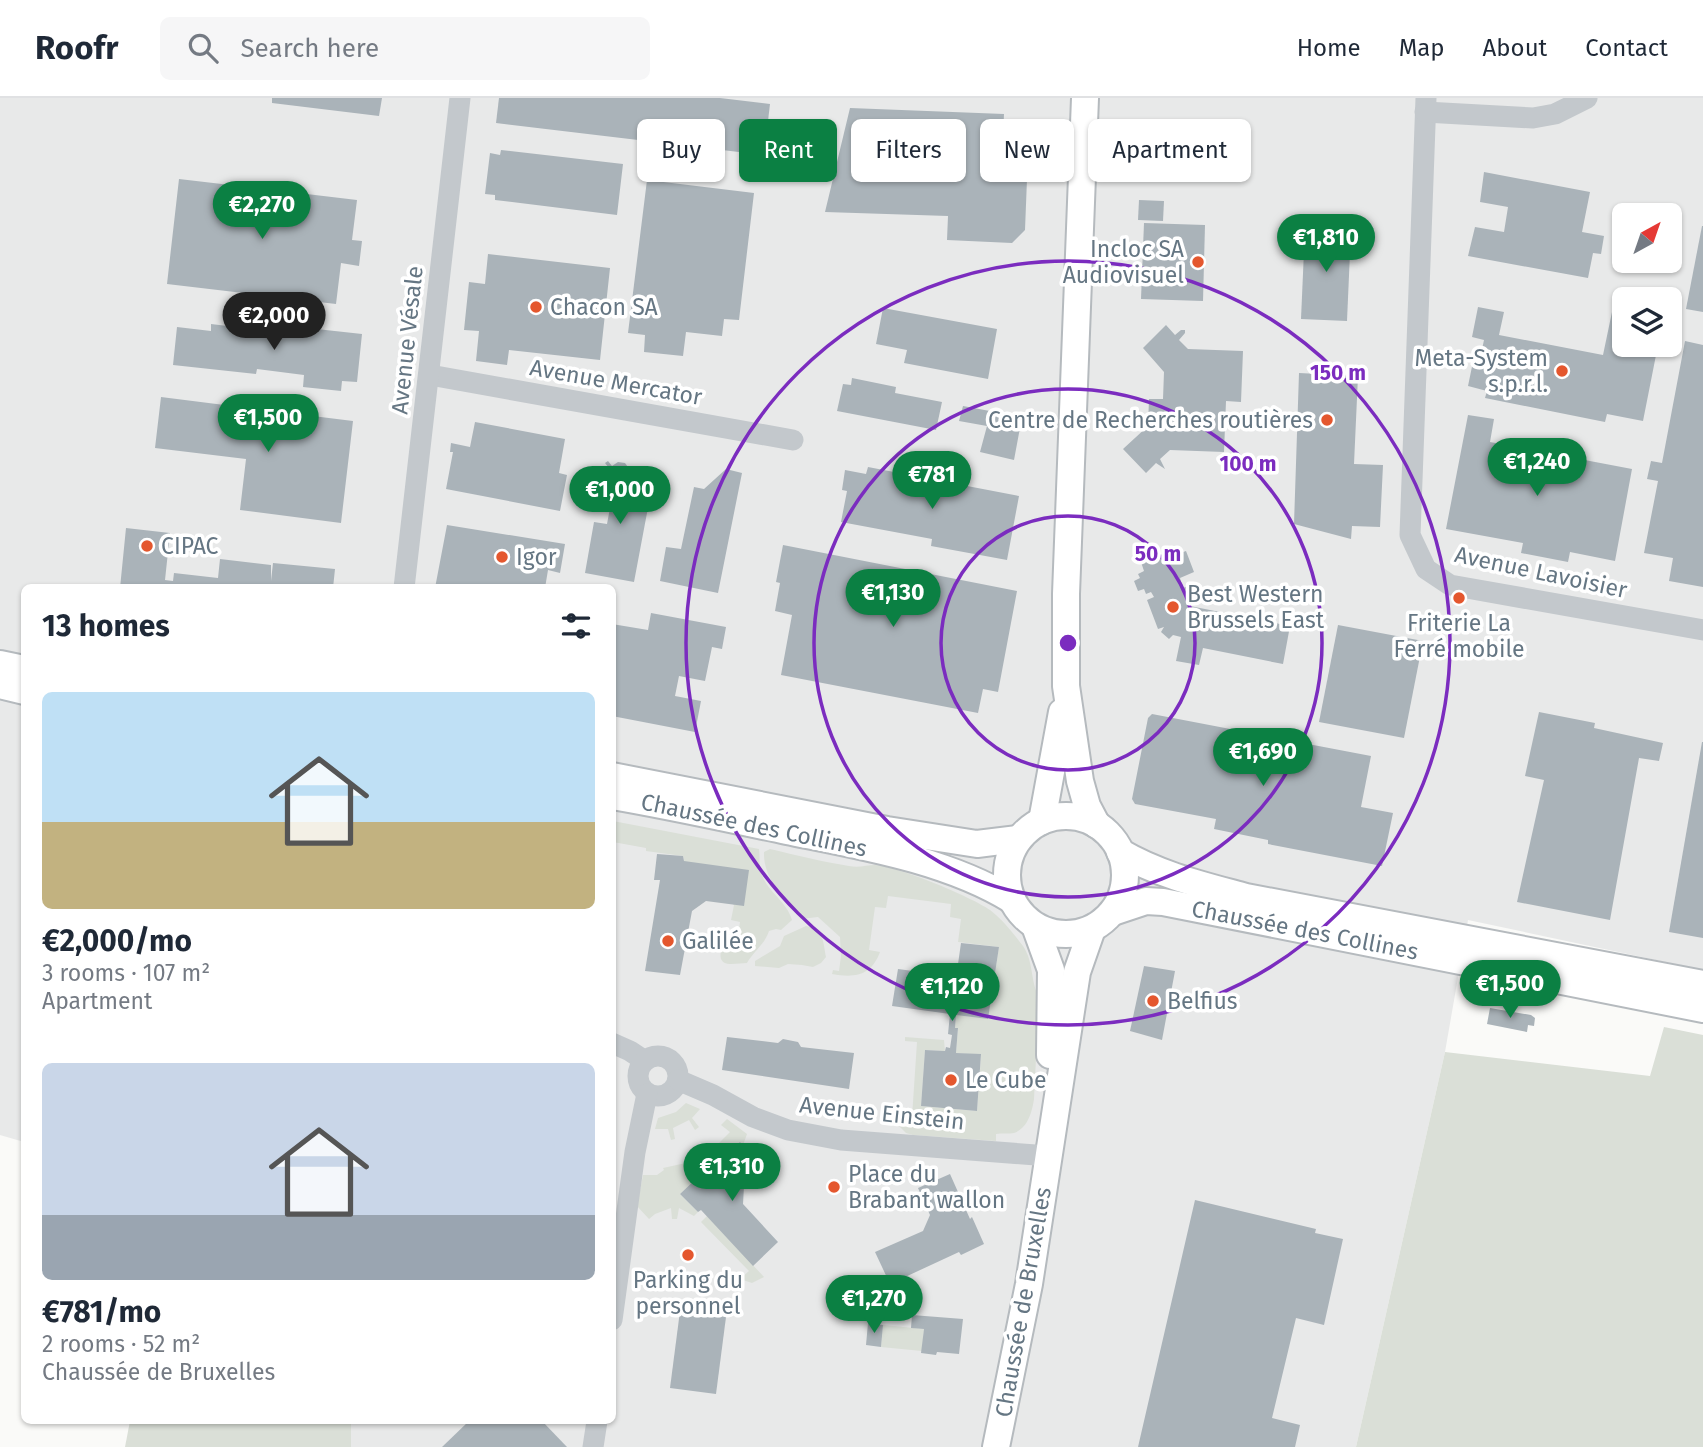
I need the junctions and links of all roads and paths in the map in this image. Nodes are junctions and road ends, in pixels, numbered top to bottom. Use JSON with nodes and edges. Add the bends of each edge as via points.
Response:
{"nodes":[{"id":1,"x":460,"y":98,"type":"edge"},
{"id":2,"x":1085,"y":98,"type":"edge"},
{"id":3,"x":1587,"y":98,"type":"edge"},
{"id":4,"x":1426,"y":105,"type":"edge"},
{"id":5,"x":430,"y":376,"type":"junction"},
{"id":6,"x":793,"y":440,"type":"dead end"},
{"id":7,"x":404,"y":584,"type":"edge"},
{"id":8,"x":1703,"y":630,"type":"edge"},
{"id":9,"x":0,"y":664,"type":"edge"},
{"id":10,"x":21,"y":668,"type":"edge"},
{"id":11,"x":0,"y":685,"type":"edge"},
{"id":12,"x":1066,"y":686,"type":"junction"},
{"id":13,"x":21,"y":690,"type":"edge"},
{"id":14,"x":616,"y":777,"type":"edge"},
{"id":15,"x":621,"y":800,"type":"edge"},
{"id":16,"x":1042,"y":821,"type":"junction"},
{"id":17,"x":1097,"y":825,"type":"junction"},
{"id":18,"x":1018,"y":839,"type":"junction"},
{"id":19,"x":1120,"y":852,"type":"junction"},
{"id":20,"x":1012,"y":900,"type":"junction"},
{"id":21,"x":1113,"y":912,"type":"junction"},
{"id":22,"x":1035,"y":926,"type":"junction"},
{"id":23,"x":1092,"y":929,"type":"junction"},
{"id":24,"x":1703,"y":984,"type":"edge"},
{"id":25,"x":1703,"y":1009,"type":"edge"},
{"id":26,"x":616,"y":1045,"type":"edge"},
{"id":27,"x":645,"y":1061,"type":"junction"},
{"id":28,"x":677,"y":1080,"type":"junction"},
{"id":29,"x":647,"y":1094,"type":"junction"},
{"id":30,"x":1049,"y":1156,"type":"junction"},
{"id":31,"x":616,"y":1291,"type":"edge"},
{"id":32,"x":597,"y":1424,"type":"edge"},
{"id":33,"x":593,"y":1447,"type":"edge"},
{"id":34,"x":996,"y":1447,"type":"edge"}],
"edges":[{"from":1,"to":5,"type":"street","name":"Avenue Vésale"},
{"from":2,"to":12,"type":"main road"},
{"from":3,"to":4,"type":"street","via":[[1555,114],[1533,118]]},
{"from":4,"to":8,"type":"street","name":"Avenue Lavoisier","via":[[1410,535],[1426,569],[1450,585]]},
{"from":5,"to":6,"type":"street","name":"Avenue Mercator"},
{"from":5,"to":7,"type":"street","name":"Avenue Vésale"},
{"from":9,"to":10,"type":"main road"},
{"from":11,"to":13,"type":"main road"},
{"from":12,"to":16,"type":"main road"},
{"from":12,"to":17,"type":"main road","via":[[1080,780]]},
{"from":14,"to":18,"type":"main road","name":"Chaussée des Collines","via":[[887,830],[978,844]]},
{"from":15,"to":20,"type":"main road","name":"Chaussée des Collines","via":[[853,844],[965,877]]},
{"from":16,"to":17,"type":"main road","via":[[1080,817]]},
{"from":16,"to":18,"type":"main road"},
{"from":17,"to":19,"type":"main road"},
{"from":18,"to":20,"type":"main road","via":[[1008,858],[1006,880]]},
{"from":19,"to":21,"type":"main road","via":[[1125,872]]},
{"from":19,"to":24,"type":"main road","name":"Chaussée des Collines","via":[[1172,876],[1246,897]]},
{"from":20,"to":22,"type":"main road","name":"Chaussée de Bruxelles"},
{"from":21,"to":23,"type":"main road"},
{"from":21,"to":25,"type":"main road","name":"Chaussée des Collines","via":[[1146,901],[1163,902]]},
{"from":22,"to":23,"type":"main road","via":[[1053,933]]},
{"from":22,"to":30,"type":"main road","name":"Chaussée de Bruxelles","via":[[1051,970]]},
{"from":23,"to":30,"type":"main road","name":"Chaussée de Bruxelles","via":[[1077,971]]},
{"from":26,"to":27,"type":"street","name":"Avenue Einstein"},
{"from":27,"to":28,"type":"street","name":"Avenue Einstein","via":[[654,1057],[670,1062]]},
{"from":27,"to":29,"type":"street","via":[[638,1073]]},
{"from":28,"to":29,"type":"street","via":[[670,1092]]},
{"from":28,"to":30,"type":"street","name":"Avenue Einstein","via":[[753,1117],[801,1133]]},
{"from":29,"to":31,"type":"street"},
{"from":30,"to":34,"type":"main road","name":"Chaussée de Bruxelles"},
{"from":32,"to":33,"type":"street"}]}
